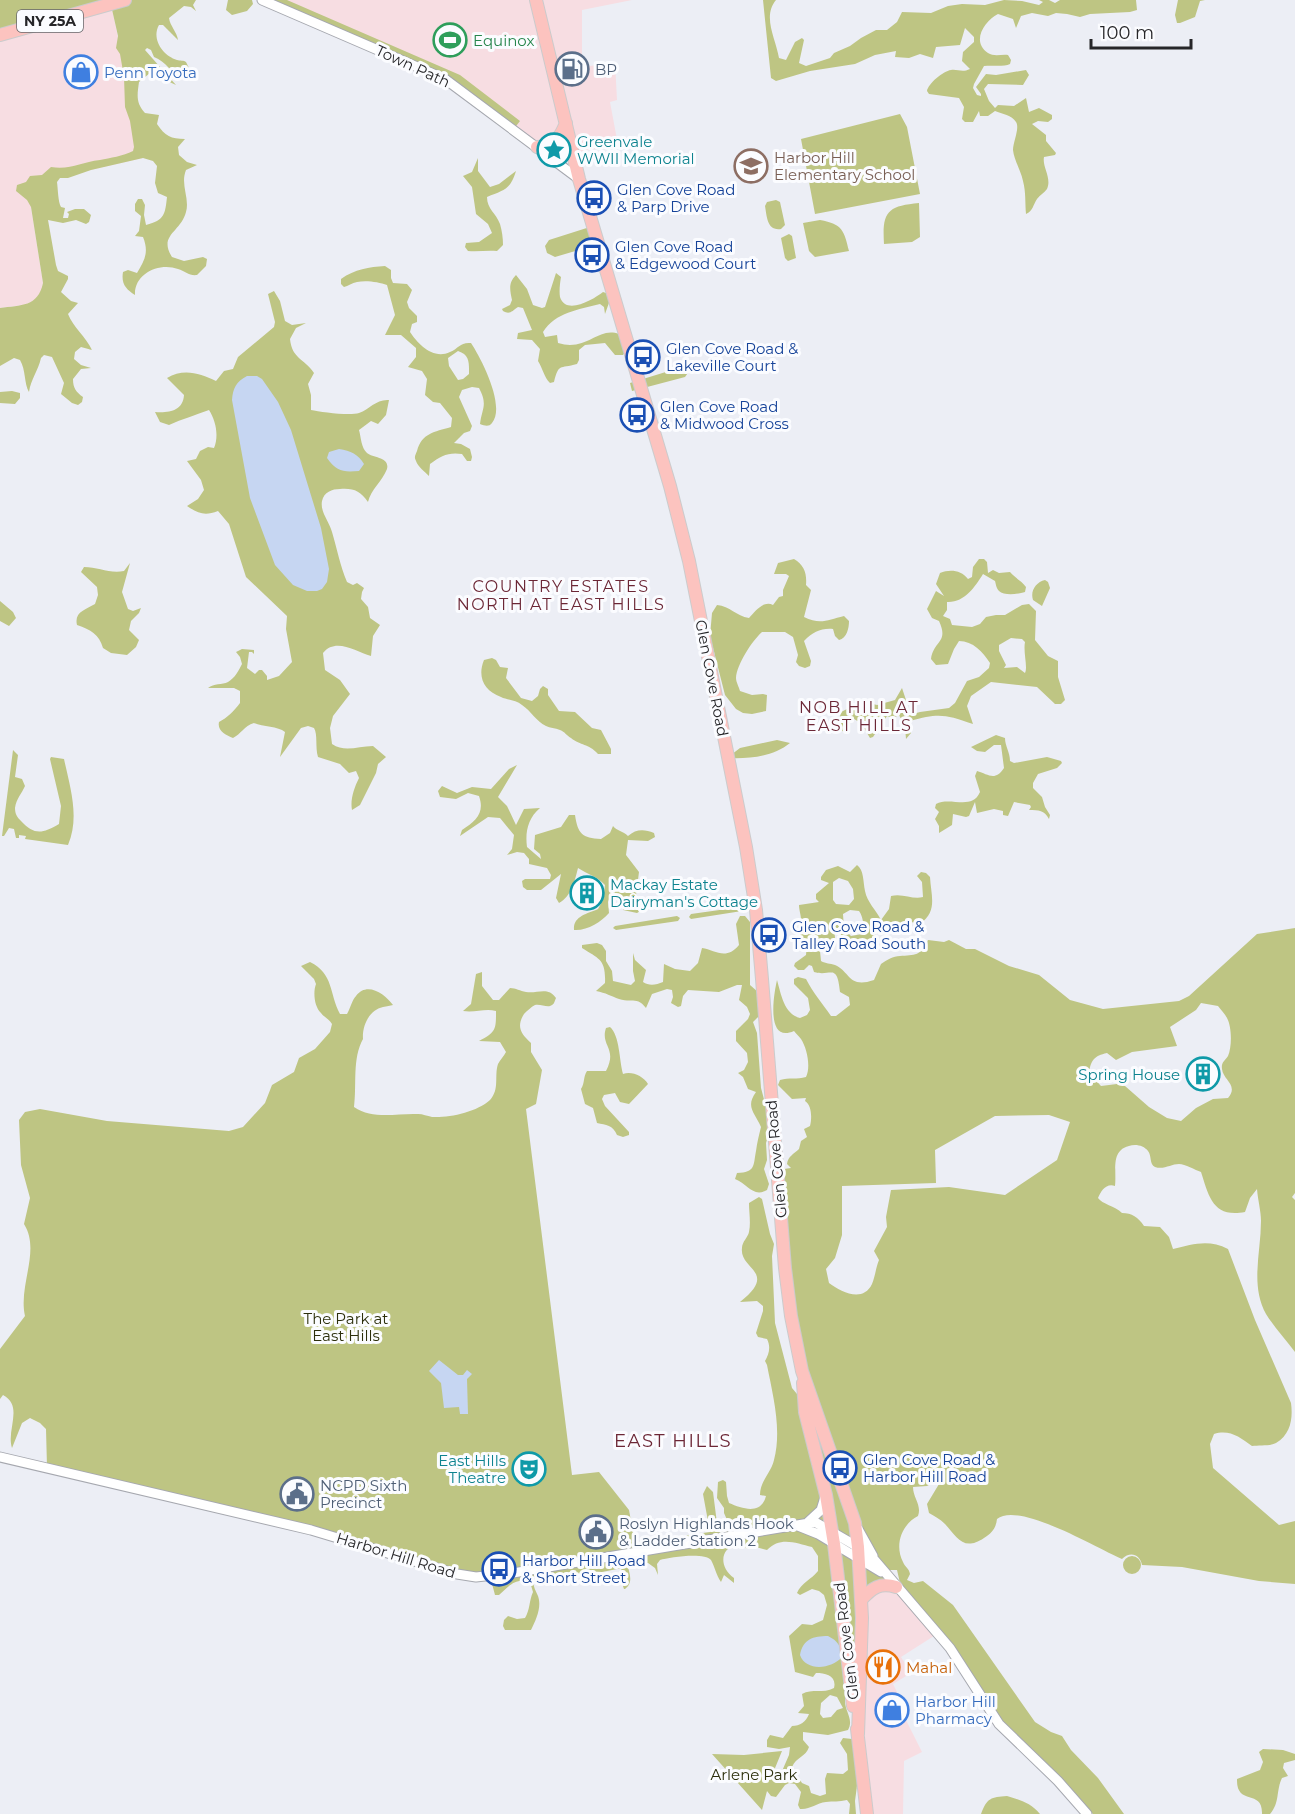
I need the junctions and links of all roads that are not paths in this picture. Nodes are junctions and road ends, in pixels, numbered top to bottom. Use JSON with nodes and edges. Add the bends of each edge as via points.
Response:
{"nodes":[{"id":1,"x":125,"y":0,"type":"edge"},
{"id":2,"x":262,"y":0,"type":"edge"},
{"id":3,"x":536,"y":0,"type":"edge"},
{"id":4,"x":0,"y":35,"type":"edge"},
{"id":5,"x":566,"y":123,"type":"junction"},
{"id":6,"x":537,"y":147,"type":"junction"},
{"id":7,"x":579,"y":179,"type":"junction"},
{"id":8,"x":802,"y":1371,"type":"junction"},
{"id":9,"x":0,"y":1457,"type":"edge"},
{"id":10,"x":826,"y":1495,"type":"junction"},
{"id":11,"x":855,"y":1523,"type":"junction"},
{"id":12,"x":802,"y":1524,"type":"junction"},
{"id":13,"x":831,"y":1530,"type":"junction"},
{"id":14,"x":834,"y":1544,"type":"junction"},
{"id":15,"x":859,"y":1554,"type":"junction"},
{"id":16,"x":879,"y":1566,"type":"junction"},
{"id":17,"x":888,"y":1576,"type":"junction"},
{"id":18,"x":896,"y":1587,"type":"junction"},
{"id":19,"x":861,"y":1600,"type":"junction"},
{"id":20,"x":858,"y":1734,"type":"junction"},
{"id":21,"x":867,"y":1814,"type":"edge"},
{"id":22,"x":1088,"y":1814,"type":"edge"}],
"edges":[{"from":1,"to":4,"type":"main road","number":"NY 25A"},
{"from":2,"to":6,"type":"street","name":"Town Path","via":[[445,79]]},
{"from":3,"to":5,"type":"main road","name":"Glen Cove Road"},
{"from":5,"to":6,"type":"main road","via":[[556,142]]},
{"from":5,"to":7,"type":"main road","name":"Glen Cove Road"},
{"from":6,"to":7,"type":"street","name":"Town Path"},
{"from":7,"to":8,"type":"main road","name":"Glen Cove Road","via":[[687,553],[746,847],[756,910],[786,1279]]},
{"from":8,"to":10,"type":"main road","name":"Glen Cove Road","via":[[805,1412]]},
{"from":8,"to":11,"type":"main road","name":"Glen Cove Road"},
{"from":9,"to":12,"type":"street","name":"Harbor Hill Road","via":[[311,1530],[466,1576],[504,1574]]},
{"from":10,"to":12,"type":"street","via":[[821,1510]]},
{"from":10,"to":13,"type":"main road","name":"Glen Cove Road"},
{"from":11,"to":15,"type":"main road","name":"Glen Cove Road"},
{"from":11,"to":16,"type":"street"},
{"from":12,"to":13,"type":"street","name":"Harbor Hill Road","via":[[815,1522]]},
{"from":12,"to":14,"type":"street"},
{"from":13,"to":14,"type":"main road","name":"Glen Cove Road"},
{"from":13,"to":15,"type":"street","name":"Harbor Hill Road"},
{"from":14,"to":15,"type":"street"},
{"from":14,"to":20,"type":"main road","name":"Glen Cove Road"},
{"from":15,"to":16,"type":"street","via":[[872,1557]]},
{"from":15,"to":17,"type":"street"},
{"from":15,"to":19,"type":"main road","name":"Glen Cove Road"},
{"from":16,"to":17,"type":"street"},
{"from":17,"to":18,"type":"street"},
{"from":18,"to":19,"type":"main road","via":[[878,1586]]},
{"from":18,"to":22,"type":"street","via":[[950,1648],[999,1724]]},
{"from":19,"to":20,"type":"main road","name":"Glen Cove Road"},
{"from":20,"to":21,"type":"main road","name":"Glen Cove Road"}]}
